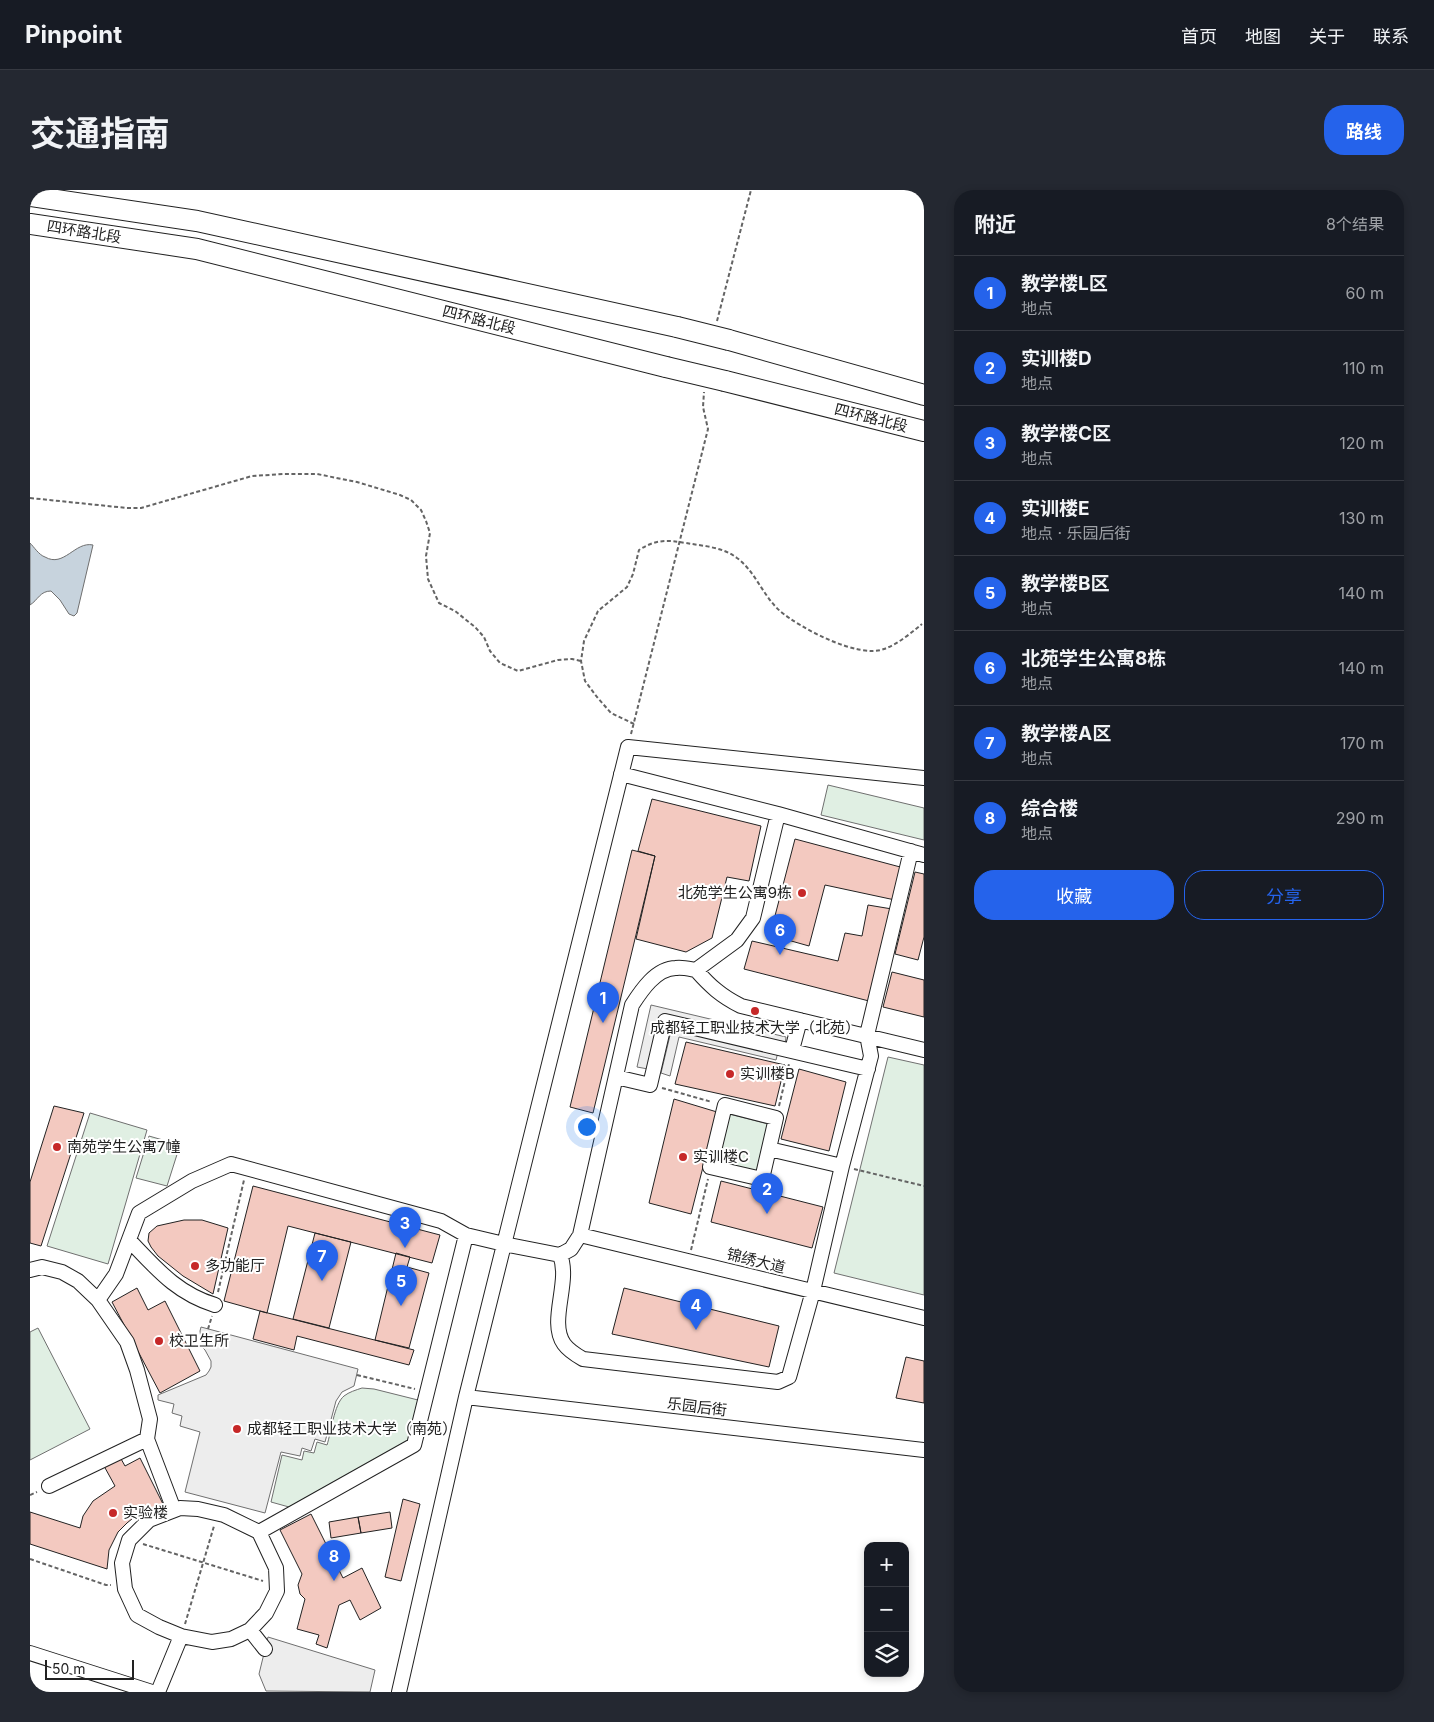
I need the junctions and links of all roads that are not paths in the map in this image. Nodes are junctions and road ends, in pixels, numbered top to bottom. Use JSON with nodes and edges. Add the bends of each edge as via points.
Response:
{"nodes":[{"id":1,"x":30,"y":196,"type":"edge"},
{"id":2,"x":30,"y":224,"type":"edge"},
{"id":3,"x":924,"y":395,"type":"edge"},
{"id":4,"x":924,"y":431,"type":"edge"},
{"id":5,"x":621,"y":774,"type":"junction"},
{"id":6,"x":924,"y":778,"type":"edge"},
{"id":7,"x":778,"y":814,"type":"junction"},
{"id":8,"x":918,"y":853,"type":"edge"},
{"id":9,"x":696,"y":970,"type":"junction"},
{"id":10,"x":800,"y":1020,"type":"junction"},
{"id":11,"x":867,"y":1036,"type":"junction"},
{"id":12,"x":792,"y":1050,"type":"junction"},
{"id":13,"x":924,"y":1050,"type":"edge"},
{"id":14,"x":868,"y":1068,"type":"junction"},
{"id":15,"x":616,"y":1077,"type":"junction"},
{"id":16,"x":769,"y":1149,"type":"junction"},
{"id":17,"x":842,"y":1166,"type":"junction"},
{"id":18,"x":466,"y":1235,"type":"junction"},
{"id":19,"x":580,"y":1235,"type":"junction"},
{"id":20,"x":129,"y":1240,"type":"junction"},
{"id":21,"x":504,"y":1244,"type":"junction"},
{"id":22,"x":560,"y":1255,"type":"junction"},
{"id":23,"x":30,"y":1270,"type":"edge"},
{"id":24,"x":813,"y":1291,"type":"junction"},
{"id":25,"x":98,"y":1300,"type":"junction"},
{"id":26,"x":215,"y":1305,"type":"road end"},
{"id":27,"x":924,"y":1318,"type":"edge"},
{"id":28,"x":466,"y":1396,"type":"junction"},
{"id":29,"x":147,"y":1440,"type":"junction"},
{"id":30,"x":924,"y":1450,"type":"edge"},
{"id":31,"x":49,"y":1486,"type":"dead end"},
{"id":32,"x":174,"y":1510,"type":"junction"},
{"id":33,"x":259,"y":1532,"type":"junction"},
{"id":34,"x":250,"y":1630,"type":"junction"},
{"id":35,"x":181,"y":1636,"type":"junction"},
{"id":36,"x":265,"y":1649,"type":"dead end"},
{"id":37,"x":30,"y":1654,"type":"edge"},
{"id":38,"x":152,"y":1692,"type":"edge"},
{"id":39,"x":158,"y":1692,"type":"edge"},
{"id":40,"x":399,"y":1692,"type":"edge"}],
"edges":[{"from":1,"to":3,"type":"highway","name":"四环路北段","bridge":true,"via":[[197,221],[677,327],[722,334]]},
{"from":2,"to":4,"type":"highway","name":"四环路北段","bridge":true,"via":[[197,249]]},
{"from":5,"to":6,"type":"street","via":[[628,747]]},
{"from":5,"to":7,"type":"street"},
{"from":5,"to":21,"type":"street"},
{"from":7,"to":8,"type":"street"},
{"from":7,"to":9,"type":"street","via":[[753,918],[737,940]]},
{"from":8,"to":11,"type":"street"},
{"from":9,"to":10,"type":"street","via":[[713,988],[741,1006]]},
{"from":9,"to":15,"type":"street","via":[[674,967],[662,972],[641,991],[632,1006]]},
{"from":10,"to":11,"type":"street"},
{"from":10,"to":12,"type":"street"},
{"from":11,"to":13,"type":"street"},
{"from":11,"to":14,"type":"street","via":[[871,1056]]},
{"from":12,"to":14,"type":"street"},
{"from":12,"to":15,"type":"street","via":[[666,1021],[650,1085]]},
{"from":14,"to":17,"type":"street"},
{"from":15,"to":19,"type":"street"},
{"from":16,"to":16,"type":"street","via":[[776,1118],[724,1105],[710,1167],[762,1179]]},
{"from":16,"to":17,"type":"street"},
{"from":17,"to":24,"type":"street"},
{"from":18,"to":20,"type":"street","via":[[440,1221],[231,1164],[139,1212]]},
{"from":18,"to":21,"type":"street"},
{"from":18,"to":33,"type":"street","via":[[414,1445]]},
{"from":19,"to":22,"type":"street","via":[[571,1249]]},
{"from":19,"to":24,"type":"street","name":"锦绣大道"},
{"from":20,"to":25,"type":"street","via":[[116,1274]]},
{"from":20,"to":26,"type":"street","via":[[180,1289],[198,1300]]},
{"from":21,"to":22,"type":"street"},
{"from":21,"to":28,"type":"street"},
{"from":22,"to":24,"type":"street","via":[[564,1264],[560,1332],[564,1344],[583,1359],[778,1382],[788,1377]]},
{"from":23,"to":25,"type":"street","via":[[42,1267],[62,1272],[78,1281]]},
{"from":24,"to":27,"type":"street","name":"锦绣大道"},
{"from":25,"to":29,"type":"street","via":[[126,1342],[138,1370],[150,1419]]},
{"from":28,"to":30,"type":"street","name":"乐园后街"},
{"from":28,"to":40,"type":"street"},
{"from":29,"to":31,"type":"street"},
{"from":29,"to":32,"type":"street"},
{"from":32,"to":33,"type":"street","via":[[198,1509],[218,1514]]},
{"from":32,"to":35,"type":"street","via":[[149,1520],[129,1540],[122,1563],[125,1589],[137,1615]]},
{"from":33,"to":34,"type":"street","via":[[276,1568],[277,1590],[266,1613]]},
{"from":34,"to":35,"type":"street","via":[[231,1639],[212,1642]]},
{"from":34,"to":36,"type":"street"},
{"from":35,"to":39,"type":"street"},
{"from":37,"to":38,"type":"street"}]}
